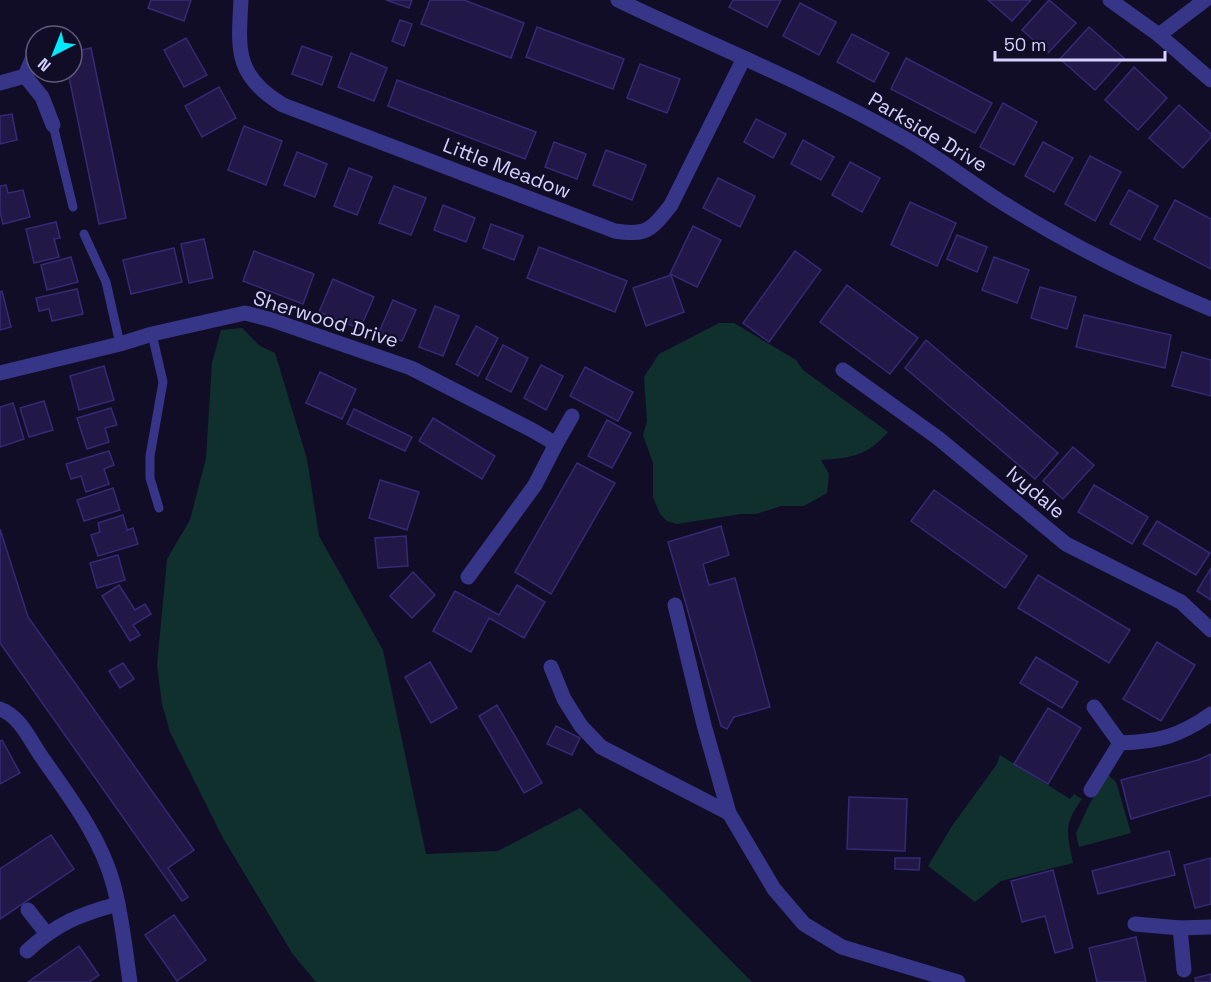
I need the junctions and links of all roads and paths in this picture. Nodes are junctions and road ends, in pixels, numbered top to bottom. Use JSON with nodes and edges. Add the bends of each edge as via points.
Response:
{"nodes":[{"id":1,"x":241,"y":0,"type":"edge"},
{"id":2,"x":618,"y":0,"type":"edge"},
{"id":3,"x":1110,"y":0,"type":"edge"},
{"id":4,"x":1205,"y":0,"type":"edge"},
{"id":5,"x":1159,"y":35,"type":"junction"},
{"id":6,"x":744,"y":58,"type":"junction"},
{"id":7,"x":24,"y":76,"type":"edge"},
{"id":8,"x":1211,"y":80,"type":"edge"},
{"id":9,"x":0,"y":83,"type":"edge"},
{"id":10,"x":31,"y":84,"type":"edge"},
{"id":11,"x":52,"y":125,"type":"joint"},
{"id":12,"x":73,"y":207,"type":"dead end"},
{"id":13,"x":84,"y":234,"type":"dead end"},
{"id":14,"x":1211,"y":309,"type":"edge"},
{"id":15,"x":152,"y":334,"type":"junction"},
{"id":16,"x":120,"y":344,"type":"junction"},
{"id":17,"x":843,"y":370,"type":"dead end"},
{"id":18,"x":0,"y":373,"type":"edge"},
{"id":19,"x":572,"y":416,"type":"dead end"},
{"id":20,"x":556,"y":444,"type":"junction"},
{"id":21,"x":159,"y":508,"type":"dead end"},
{"id":22,"x":468,"y":577,"type":"dead end"},
{"id":23,"x":675,"y":605,"type":"dead end"},
{"id":24,"x":1211,"y":630,"type":"edge"},
{"id":25,"x":551,"y":666,"type":"dead end"},
{"id":26,"x":1094,"y":707,"type":"dead end"},
{"id":27,"x":0,"y":709,"type":"edge"},
{"id":28,"x":1211,"y":714,"type":"edge"},
{"id":29,"x":1120,"y":743,"type":"junction"},
{"id":30,"x":1090,"y":789,"type":"dead end"},
{"id":31,"x":729,"y":813,"type":"junction"},
{"id":32,"x":118,"y":904,"type":"junction"},
{"id":33,"x":28,"y":910,"type":"dead end"},
{"id":34,"x":1135,"y":924,"type":"dead end"},
{"id":35,"x":1180,"y":927,"type":"junction"},
{"id":36,"x":1211,"y":927,"type":"edge"},
{"id":37,"x":46,"y":933,"type":"junction"},
{"id":38,"x":27,"y":951,"type":"dead end"},
{"id":39,"x":1184,"y":970,"type":"dead end"},
{"id":40,"x":130,"y":982,"type":"edge"},
{"id":41,"x":958,"y":982,"type":"edge"}],
"edges":[{"from":1,"to":6,"type":"street","name":"Little Meadow","via":[[240,56],[255,83],[283,105],[615,231],[634,234],[656,224],[671,205]]},
{"from":2,"to":6,"type":"street","name":"Parkside Drive"},
{"from":3,"to":5,"type":"street"},
{"from":4,"to":5,"type":"street"},
{"from":5,"to":8,"type":"street"},
{"from":6,"to":14,"type":"street","name":"Parkside Drive","via":[[898,134],[1052,232],[1160,288]]},
{"from":7,"to":9,"type":"street"},
{"from":10,"to":11,"type":"street","via":[[42,97]]},
{"from":11,"to":12,"type":"lane"},
{"from":13,"to":16,"type":"lane","via":[[106,282]]},
{"from":15,"to":16,"type":"street","name":"Sherwood Drive"},
{"from":15,"to":20,"type":"street","name":"Sherwood Drive","via":[[245,313],[272,320],[411,368]]},
{"from":15,"to":21,"type":"lane","via":[[163,382],[150,456],[150,478]]},
{"from":16,"to":18,"type":"street","name":"Sherwood Drive"},
{"from":17,"to":24,"type":"street","name":"Ivydale","via":[[938,438],[1066,544],[1181,602]]},
{"from":19,"to":20,"type":"street"},
{"from":20,"to":22,"type":"street","via":[[535,484]]},
{"from":23,"to":31,"type":"street"},
{"from":25,"to":31,"type":"street","via":[[564,699],[581,726],[601,747]]},
{"from":26,"to":29,"type":"street"},
{"from":27,"to":32,"type":"street","via":[[16,719],[75,806],[102,852]]},
{"from":28,"to":29,"type":"street","via":[[1191,728],[1161,739]]},
{"from":29,"to":30,"type":"street"},
{"from":31,"to":41,"type":"street","via":[[774,889],[804,924],[842,947]]},
{"from":32,"to":37,"type":"street","via":[[87,912]]},
{"from":32,"to":40,"type":"street"},
{"from":33,"to":37,"type":"street"},
{"from":34,"to":35,"type":"street"},
{"from":35,"to":36,"type":"street"},
{"from":35,"to":39,"type":"street"},
{"from":37,"to":38,"type":"street"}]}
